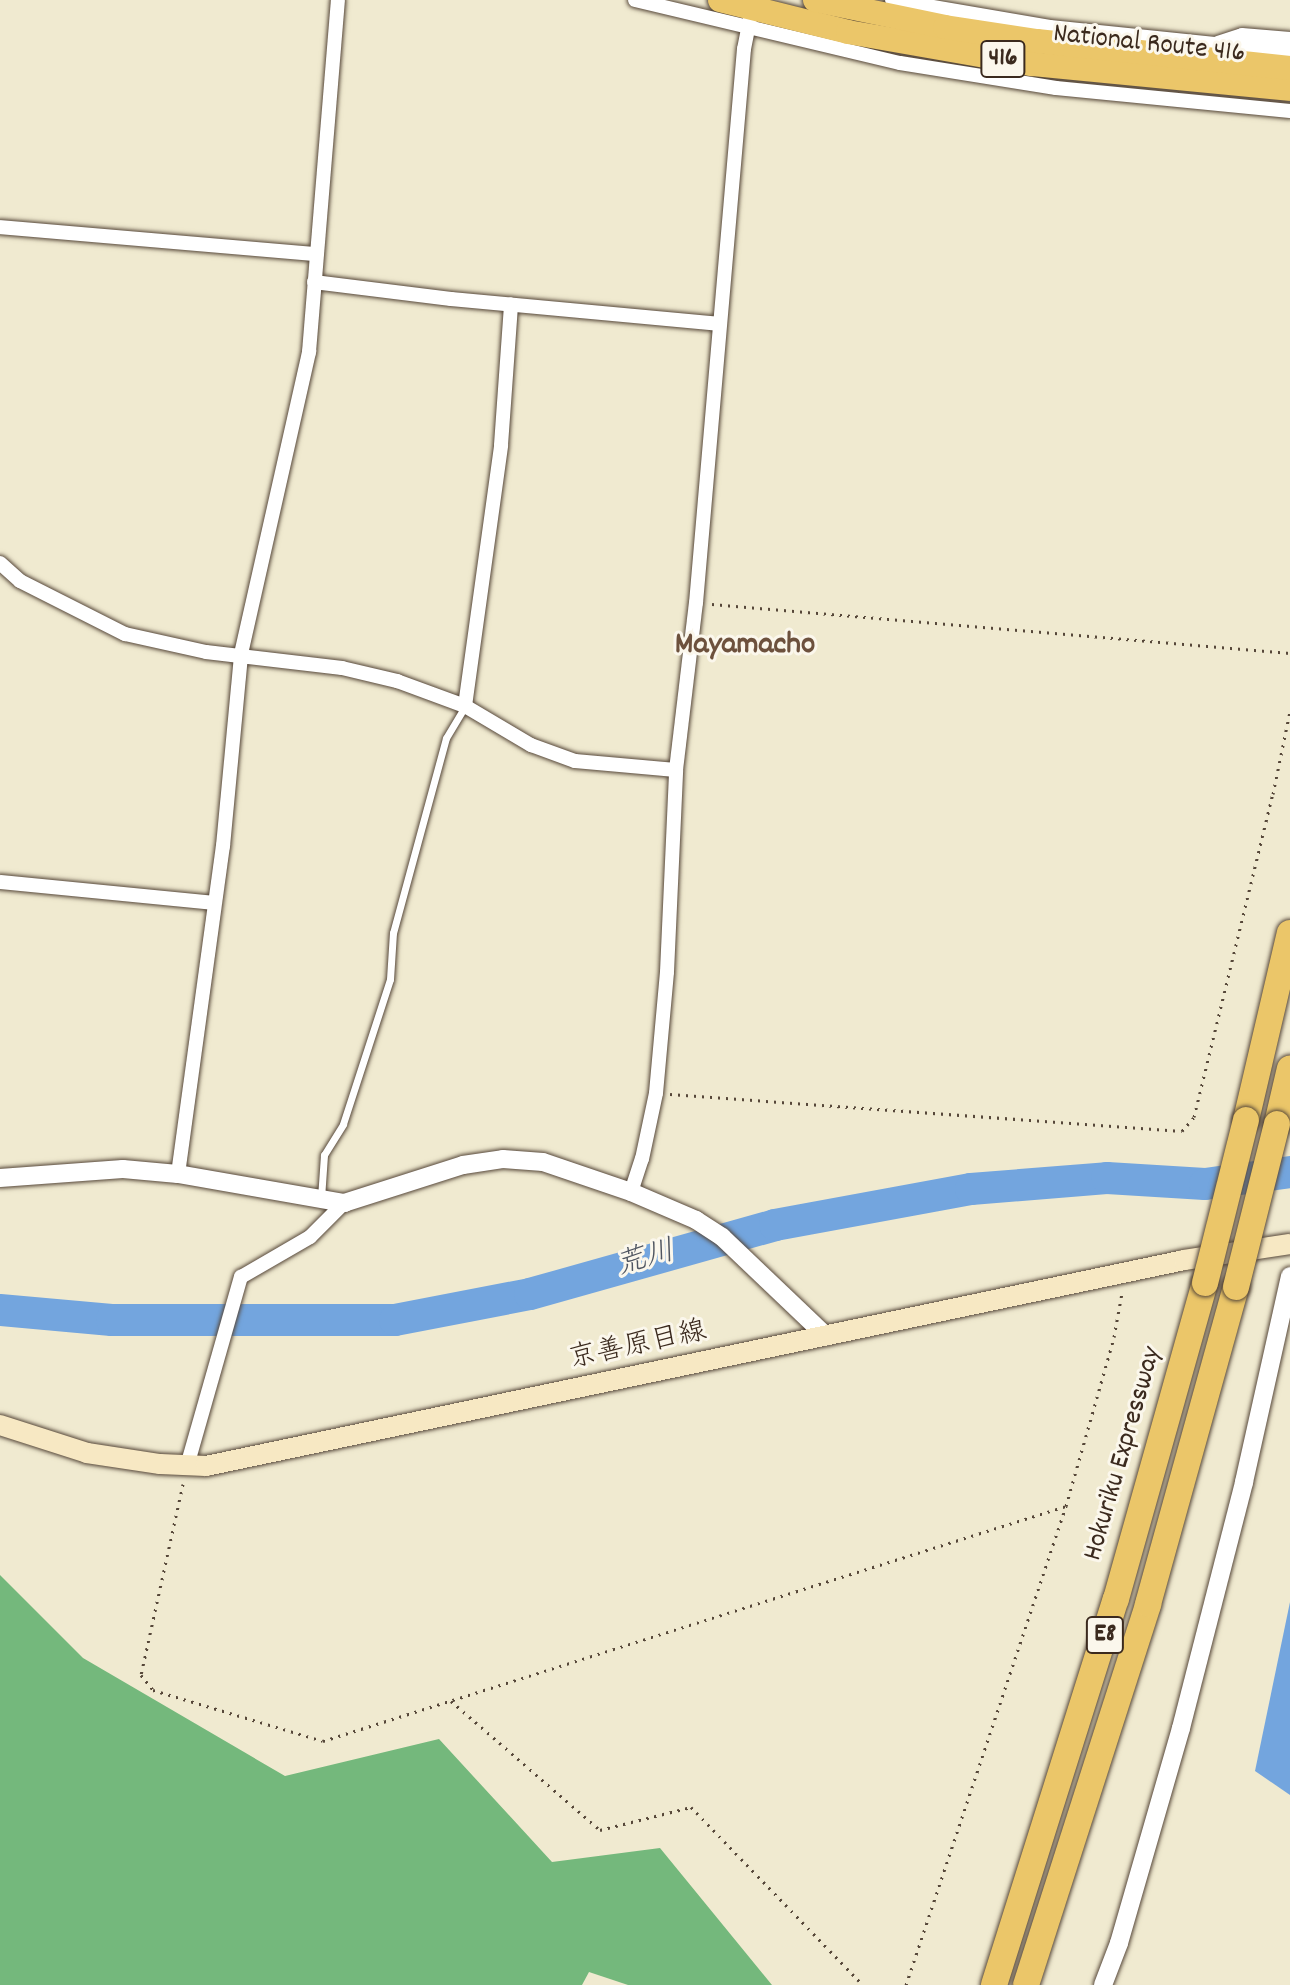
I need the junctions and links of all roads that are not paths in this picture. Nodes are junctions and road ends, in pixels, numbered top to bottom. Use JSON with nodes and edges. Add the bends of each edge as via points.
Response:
{"nodes":[{"id":1,"x":338,"y":0,"type":"edge"},
{"id":2,"x":635,"y":0,"type":"edge"},
{"id":3,"x":720,"y":0,"type":"edge"},
{"id":4,"x":815,"y":0,"type":"edge"},
{"id":5,"x":892,"y":0,"type":"edge"},
{"id":6,"x":751,"y":12,"type":"edge"},
{"id":7,"x":1290,"y":39,"type":"edge"},
{"id":8,"x":1214,"y":45,"type":"junction"},
{"id":9,"x":1290,"y":52,"type":"edge"},
{"id":10,"x":1290,"y":68,"type":"edge"},
{"id":11,"x":1290,"y":89,"type":"edge"},
{"id":12,"x":1290,"y":111,"type":"edge"},
{"id":13,"x":0,"y":227,"type":"edge"},
{"id":14,"x":316,"y":254,"type":"junction"},
{"id":15,"x":314,"y":282,"type":"junction"},
{"id":16,"x":511,"y":304,"type":"junction"},
{"id":17,"x":718,"y":324,"type":"junction"},
{"id":18,"x":0,"y":563,"type":"edge"},
{"id":19,"x":241,"y":654,"type":"junction"},
{"id":20,"x":465,"y":706,"type":"junction"},
{"id":21,"x":676,"y":770,"type":"junction"},
{"id":22,"x":0,"y":882,"type":"edge"},
{"id":23,"x":213,"y":903,"type":"junction"},
{"id":24,"x":1290,"y":933,"type":"edge"},
{"id":25,"x":1290,"y":1068,"type":"edge"},
{"id":26,"x":178,"y":1174,"type":"junction"},
{"id":27,"x":0,"y":1178,"type":"edge"},
{"id":28,"x":631,"y":1192,"type":"junction"},
{"id":29,"x":321,"y":1201,"type":"junction"},
{"id":30,"x":344,"y":1203,"type":"junction"},
{"id":31,"x":1290,"y":1244,"type":"edge"},
{"id":32,"x":1290,"y":1276,"type":"edge"},
{"id":33,"x":826,"y":1336,"type":"junction"},
{"id":34,"x":0,"y":1425,"type":"edge"},
{"id":35,"x":187,"y":1466,"type":"junction"},
{"id":36,"x":994,"y":1985,"type":"edge"},
{"id":37,"x":1026,"y":1985,"type":"edge"},
{"id":38,"x":1103,"y":1985,"type":"edge"}],
"edges":[{"from":1,"to":14,"type":"street"},
{"from":2,"to":6,"type":"street"},
{"from":3,"to":6,"type":"highway","name":"National Route 416","number":"416"},
{"from":4,"to":10,"type":"highway","name":"National Route 416","number":"416","via":[[1037,41]]},
{"from":5,"to":8,"type":"street","via":[[1050,27]]},
{"from":6,"to":11,"type":"highway","name":"National Route 416","number":"416","via":[[1032,64]]},
{"from":6,"to":12,"type":"street","via":[[900,63],[988,78]]},
{"from":6,"to":17,"type":"street"},
{"from":7,"to":8,"type":"street","via":[[1242,35]]},
{"from":8,"to":9,"type":"street"},
{"from":13,"to":14,"type":"street"},
{"from":14,"to":15,"type":"street"},
{"from":15,"to":16,"type":"street"},
{"from":15,"to":19,"type":"street","via":[[309,352]]},
{"from":16,"to":17,"type":"street"},
{"from":16,"to":20,"type":"street","via":[[497,475]]},
{"from":17,"to":21,"type":"street","via":[[696,603]]},
{"from":18,"to":19,"type":"street","via":[[20,581],[125,634]]},
{"from":19,"to":20,"type":"street","via":[[342,668]]},
{"from":19,"to":23,"type":"street"},
{"from":20,"to":21,"type":"street","via":[[531,745],[575,761]]},
{"from":20,"to":29,"type":"lane","via":[[446,738],[393,933],[390,979],[343,1124],[324,1155]]},
{"from":21,"to":28,"type":"street","via":[[656,1093]]},
{"from":22,"to":23,"type":"street"},
{"from":23,"to":26,"type":"street"},
{"from":24,"to":36,"type":"highway","name":"Hokuriku Expressway","number":"E8","bridge":true,"via":[[1205,1283],[1111,1614]]},
{"from":25,"to":37,"type":"highway","number":"E8","bridge":true,"via":[[1236,1287],[1143,1618]]},
{"from":26,"to":27,"type":"street","via":[[123,1169]]},
{"from":26,"to":29,"type":"street"},
{"from":28,"to":30,"type":"street","via":[[543,1162],[503,1159],[463,1165]]},
{"from":28,"to":33,"type":"street","via":[[722,1237]]},
{"from":29,"to":30,"type":"street"},
{"from":30,"to":35,"type":"street","via":[[310,1237],[241,1277]]},
{"from":31,"to":33,"type":"main road","name":"京善原目線","via":[[1184,1260]]},
{"from":32,"to":38,"type":"street","via":[[1181,1728]]},
{"from":33,"to":35,"type":"main road","name":"京善原目線"},
{"from":34,"to":35,"type":"main road","name":"京善原目線","via":[[87,1453]]}]}
